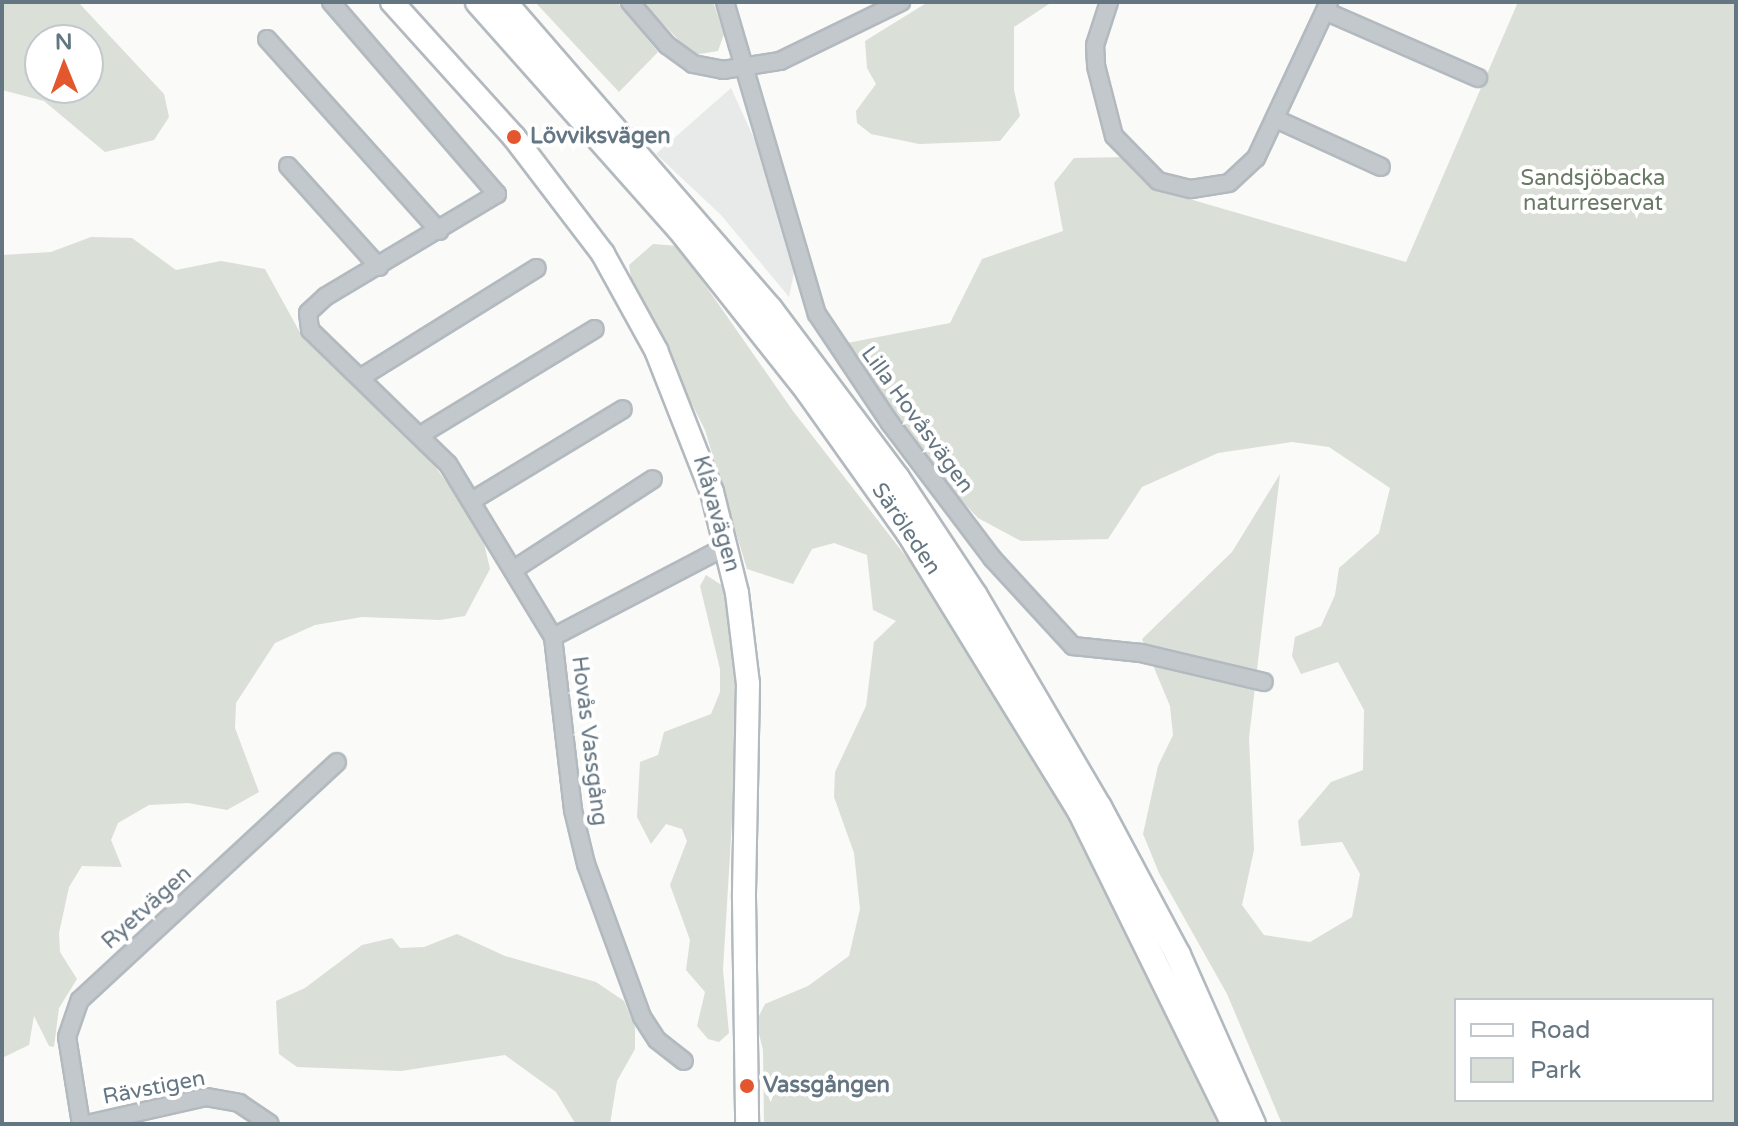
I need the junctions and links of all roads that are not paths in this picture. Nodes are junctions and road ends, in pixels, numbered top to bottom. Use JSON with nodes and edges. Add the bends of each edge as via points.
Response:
{"nodes":[{"id":1,"x":331,"y":2,"type":"edge"},
{"id":2,"x":392,"y":2,"type":"edge"},
{"id":3,"x":478,"y":2,"type":"edge"},
{"id":4,"x":504,"y":2,"type":"edge"},
{"id":5,"x":630,"y":2,"type":"edge"},
{"id":6,"x":725,"y":2,"type":"edge"},
{"id":7,"x":901,"y":2,"type":"edge"},
{"id":8,"x":1109,"y":2,"type":"edge"},
{"id":9,"x":1327,"y":6,"type":"edge"},
{"id":10,"x":267,"y":39,"type":"dead end"},
{"id":11,"x":747,"y":69,"type":"junction"},
{"id":12,"x":1478,"y":78,"type":"dead end"},
{"id":13,"x":1278,"y":120,"type":"junction"},
{"id":14,"x":288,"y":166,"type":"dead end"},
{"id":15,"x":1381,"y":167,"type":"dead end"},
{"id":16,"x":439,"y":231,"type":"junction"},
{"id":17,"x":379,"y":267,"type":"junction"},
{"id":18,"x":537,"y":268,"type":"dead end"},
{"id":19,"x":595,"y":329,"type":"dead end"},
{"id":20,"x":360,"y":378,"type":"junction"},
{"id":21,"x":623,"y":409,"type":"dead end"},
{"id":22,"x":422,"y":434,"type":"junction"},
{"id":23,"x":653,"y":479,"type":"dead end"},
{"id":24,"x":473,"y":500,"type":"junction"},
{"id":25,"x":727,"y":546,"type":"junction"},
{"id":26,"x":516,"y":568,"type":"junction"},
{"id":27,"x":553,"y":637,"type":"junction"},
{"id":28,"x":1264,"y":682,"type":"dead end"},
{"id":29,"x":337,"y":762,"type":"dead end"},
{"id":30,"x":684,"y":1061,"type":"dead end"},
{"id":31,"x":84,"y":1124,"type":"edge"},
{"id":32,"x":270,"y":1124,"type":"edge"},
{"id":33,"x":747,"y":1124,"type":"edge"},
{"id":34,"x":1234,"y":1124,"type":"edge"},
{"id":35,"x":1253,"y":1124,"type":"edge"}],
"edges":[{"from":1,"to":16,"type":"street","via":[[497,194]]},
{"from":2,"to":25,"type":"street","name":"Klåvavägen","via":[[514,137],[603,254],[679,400]]},
{"from":3,"to":34,"type":"main road","name":"Säröleden","via":[[679,228],[808,391],[901,521],[1080,811]]},
{"from":4,"to":35,"type":"main road","name":"Säröleden","via":[[734,265],[897,478],[975,596],[1099,807],[1178,955]]},
{"from":5,"to":11,"type":"street","via":[[667,45],[693,64]]},
{"from":6,"to":11,"type":"street","name":"Lilla Hovåsvägen"},
{"from":7,"to":11,"type":"street","via":[[838,37]]},
{"from":8,"to":13,"type":"street","via":[[1095,45],[1104,110],[1114,136],[1158,181],[1191,189],[1229,183],[1250,166]]},
{"from":9,"to":12,"type":"street"},
{"from":9,"to":13,"type":"street"},
{"from":10,"to":16,"type":"street"},
{"from":11,"to":28,"type":"street","name":"Lilla Hovåsvägen","via":[[804,274],[828,335],[1029,602],[1073,646],[1141,653]]},
{"from":13,"to":15,"type":"street"},
{"from":14,"to":17,"type":"street"},
{"from":16,"to":17,"type":"street"},
{"from":17,"to":20,"type":"street","via":[[313,306],[307,322]]},
{"from":18,"to":20,"type":"street"},
{"from":19,"to":22,"type":"street"},
{"from":20,"to":22,"type":"street"},
{"from":21,"to":24,"type":"street"},
{"from":22,"to":24,"type":"street"},
{"from":23,"to":26,"type":"street"},
{"from":24,"to":26,"type":"street"},
{"from":25,"to":27,"type":"street"},
{"from":25,"to":33,"type":"street","name":"Klåvavägen","via":[[748,684]]},
{"from":26,"to":27,"type":"street"},
{"from":27,"to":30,"type":"street","name":"Hovås Vassgång","via":[[573,810],[586,864],[642,1017],[657,1040]]},
{"from":29,"to":31,"type":"street","name":"Ryetvägen","via":[[80,1000],[67,1037]]},
{"from":31,"to":32,"type":"street","name":"Rävstigen","via":[[206,1097],[239,1103]]}]}
